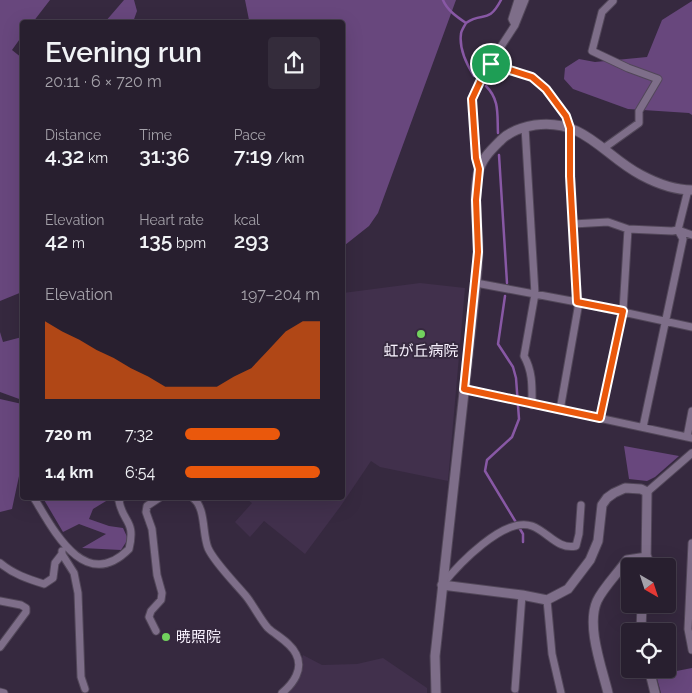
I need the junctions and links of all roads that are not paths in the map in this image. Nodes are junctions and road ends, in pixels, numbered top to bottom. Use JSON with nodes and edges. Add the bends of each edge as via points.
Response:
{"nodes":[{"id":1,"x":518,"y":0,"type":"edge"},
{"id":2,"x":526,"y":0,"type":"edge"},
{"id":3,"x":613,"y":1,"type":"dead end"},
{"id":4,"x":515,"y":25,"type":"junction"},
{"id":5,"x":491,"y":64,"type":"junction"},
{"id":6,"x":525,"y":127,"type":"junction"},
{"id":7,"x":570,"y":128,"type":"junction"},
{"id":8,"x":604,"y":148,"type":"junction"},
{"id":9,"x":479,"y":169,"type":"junction"},
{"id":10,"x":690,"y":190,"type":"edge"},
{"id":11,"x":573,"y":224,"type":"junction"},
{"id":12,"x":628,"y":229,"type":"junction"},
{"id":13,"x":678,"y":230,"type":"junction"},
{"id":14,"x":692,"y":235,"type":"edge"},
{"id":15,"x":476,"y":283,"type":"junction"},
{"id":16,"x":535,"y":294,"type":"junction"},
{"id":17,"x":577,"y":302,"type":"junction"},
{"id":18,"x":623,"y":311,"type":"junction"},
{"id":19,"x":666,"y":321,"type":"junction"},
{"id":20,"x":692,"y":327,"type":"edge"},
{"id":21,"x":464,"y":389,"type":"junction"},
{"id":22,"x":532,"y":405,"type":"junction"},
{"id":23,"x":560,"y":410,"type":"junction"},
{"id":24,"x":692,"y":411,"type":"edge"},
{"id":25,"x":600,"y":418,"type":"junction"},
{"id":26,"x":643,"y":427,"type":"junction"},
{"id":27,"x":690,"y":438,"type":"edge"},
{"id":28,"x":692,"y":453,"type":"edge"},
{"id":29,"x":647,"y":492,"type":"junction"},
{"id":30,"x":35,"y":500,"type":"edge"},
{"id":31,"x":120,"y":500,"type":"edge"},
{"id":32,"x":156,"y":500,"type":"edge"},
{"id":33,"x":197,"y":500,"type":"edge"},
{"id":34,"x":581,"y":505,"type":"dead end"},
{"id":35,"x":62,"y":541,"type":"junction"},
{"id":36,"x":692,"y":542,"type":"edge"},
{"id":37,"x":62,"y":554,"type":"junction"},
{"id":38,"x":646,"y":558,"type":"edge"},
{"id":39,"x":0,"y":563,"type":"edge"},
{"id":40,"x":621,"y":568,"type":"edge"},
{"id":41,"x":442,"y":585,"type":"junction"},
{"id":42,"x":522,"y":595,"type":"junction"},
{"id":43,"x":546,"y":600,"type":"junction"},
{"id":44,"x":0,"y":601,"type":"edge"},
{"id":45,"x":156,"y":632,"type":"dead end"},
{"id":46,"x":0,"y":647,"type":"edge"},
{"id":47,"x":692,"y":650,"type":"edge"},
{"id":48,"x":651,"y":678,"type":"edge"},
{"id":49,"x":85,"y":689,"type":"dead end"},
{"id":50,"x":515,"y":689,"type":"dead end"},
{"id":51,"x":0,"y":692,"type":"edge"},
{"id":52,"x":4,"y":693,"type":"edge"},
{"id":53,"x":282,"y":693,"type":"edge"},
{"id":54,"x":436,"y":693,"type":"edge"},
{"id":55,"x":561,"y":693,"type":"edge"},
{"id":56,"x":608,"y":693,"type":"edge"},
{"id":57,"x":655,"y":693,"type":"edge"}],
"edges":[{"from":1,"to":4,"type":"street","via":[[512,19]]},
{"from":2,"to":4,"type":"street"},
{"from":3,"to":8,"type":"street","via":[[602,12],[592,51],[658,79],[639,111],[639,123]]},
{"from":4,"to":5,"type":"street"},
{"from":5,"to":7,"type":"street","via":[[532,77],[546,89],[566,116]]},
{"from":5,"to":9,"type":"street","via":[[472,99]]},
{"from":6,"to":7,"type":"street","via":[[546,124]]},
{"from":6,"to":9,"type":"street","via":[[504,137],[487,154]]},
{"from":6,"to":16,"type":"street"},
{"from":7,"to":8,"type":"street"},
{"from":7,"to":11,"type":"street"},
{"from":8,"to":10,"type":"street","via":[[640,175]]},
{"from":9,"to":15,"type":"street"},
{"from":10,"to":13,"type":"street"},
{"from":11,"to":12,"type":"street","via":[[608,222]]},
{"from":11,"to":17,"type":"street"},
{"from":12,"to":13,"type":"street"},
{"from":12,"to":18,"type":"street"},
{"from":13,"to":14,"type":"street"},
{"from":13,"to":19,"type":"street","via":[[683,240]]},
{"from":15,"to":16,"type":"street"},
{"from":15,"to":21,"type":"street"},
{"from":16,"to":17,"type":"street"},
{"from":16,"to":22,"type":"street","via":[[524,356],[532,377]]},
{"from":17,"to":18,"type":"street"},
{"from":17,"to":23,"type":"street"},
{"from":18,"to":19,"type":"street"},
{"from":18,"to":25,"type":"street"},
{"from":19,"to":20,"type":"street"},
{"from":19,"to":26,"type":"street"},
{"from":21,"to":22,"type":"street"},
{"from":21,"to":41,"type":"street"},
{"from":22,"to":23,"type":"street"},
{"from":23,"to":25,"type":"street"},
{"from":24,"to":27,"type":"street"},
{"from":25,"to":26,"type":"street"},
{"from":26,"to":27,"type":"street"},
{"from":28,"to":29,"type":"street"},
{"from":29,"to":38,"type":"street"},
{"from":29,"to":43,"type":"street","via":[[626,488],[607,498],[602,505],[598,541],[590,560],[568,589]]},
{"from":30,"to":35,"type":"street"},
{"from":31,"to":35,"type":"street","via":[[120,508],[131,526],[129,549],[123,555],[106,563],[83,561]]},
{"from":32,"to":45,"type":"street","via":[[147,506],[146,512],[152,529],[162,593],[161,600],[148,618]]},
{"from":33,"to":53,"type":"street","via":[[208,548],[267,626],[297,655],[297,675]]},
{"from":34,"to":41,"type":"street","via":[[576,546],[562,546],[531,526],[513,527],[475,550]]},
{"from":35,"to":37,"type":"street"},
{"from":36,"to":47,"type":"street","via":[[688,629]]},
{"from":37,"to":39,"type":"street","via":[[55,563],[53,578],[44,584],[26,579]]},
{"from":37,"to":49,"type":"street","via":[[74,573],[78,593],[81,678]]},
{"from":40,"to":56,"type":"street","via":[[597,601],[593,614]]},
{"from":41,"to":42,"type":"street"},
{"from":41,"to":54,"type":"street","via":[[435,656]]},
{"from":42,"to":43,"type":"street"},
{"from":42,"to":50,"type":"street"},
{"from":43,"to":55,"type":"street","via":[[552,654]]},
{"from":44,"to":46,"type":"street","via":[[26,608]]},
{"from":48,"to":57,"type":"street"},
{"from":51,"to":52,"type":"street"}]}
